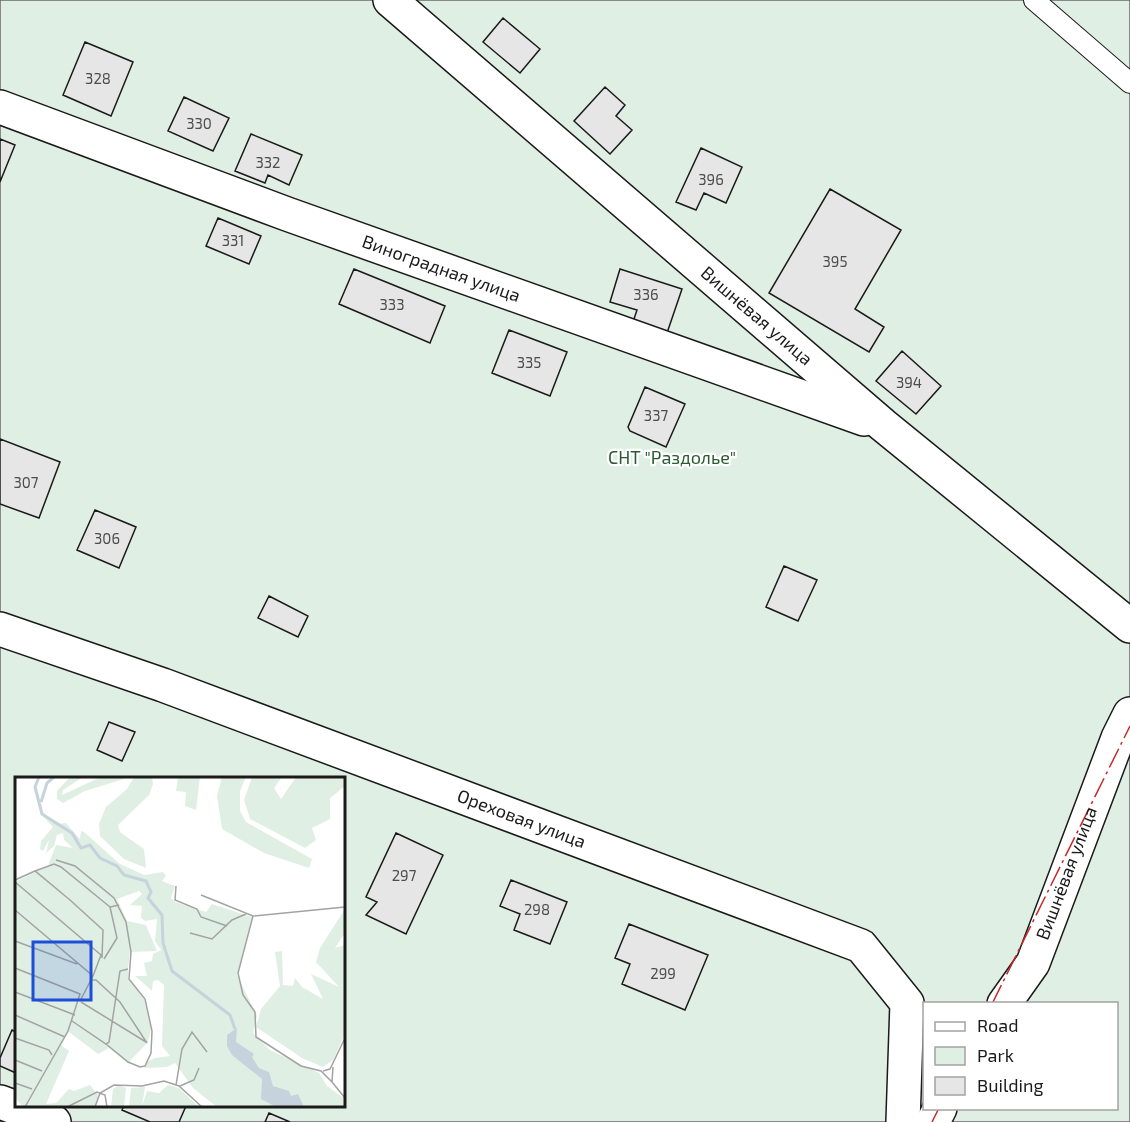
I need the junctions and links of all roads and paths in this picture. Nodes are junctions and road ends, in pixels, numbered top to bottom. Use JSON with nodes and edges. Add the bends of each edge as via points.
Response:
{"nodes":[{"id":1,"x":390,"y":0,"type":"edge"},
{"id":2,"x":1034,"y":0,"type":"edge"},
{"id":3,"x":1130,"y":83,"type":"edge"},
{"id":4,"x":0,"y":107,"type":"edge"},
{"id":5,"x":883,"y":425,"type":"junction"},
{"id":6,"x":1130,"y":626,"type":"edge"},
{"id":7,"x":0,"y":629,"type":"edge"},
{"id":8,"x":1126,"y":729,"type":"edge"},
{"id":9,"x":1005,"y":1002,"type":"edge"},
{"id":10,"x":0,"y":1102,"type":"edge"},
{"id":11,"x":54,"y":1122,"type":"edge"},
{"id":12,"x":903,"y":1122,"type":"edge"}],
"edges":[{"from":1,"to":5,"type":"street","name":"Вишнёвая улица"},
{"from":2,"to":3,"type":"lane"},
{"from":4,"to":5,"type":"street","name":"Виноградная улица","via":[[286,214]]},
{"from":5,"to":6,"type":"street","name":"Вишнёвая улица"},
{"from":7,"to":12,"type":"street","name":"Ореховая улица","via":[[163,685],[861,946],[907,1002]]},
{"from":8,"to":9,"type":"street","name":"Вишнёвая улица","via":[[1033,963]]},
{"from":10,"to":11,"type":"street"}]}
